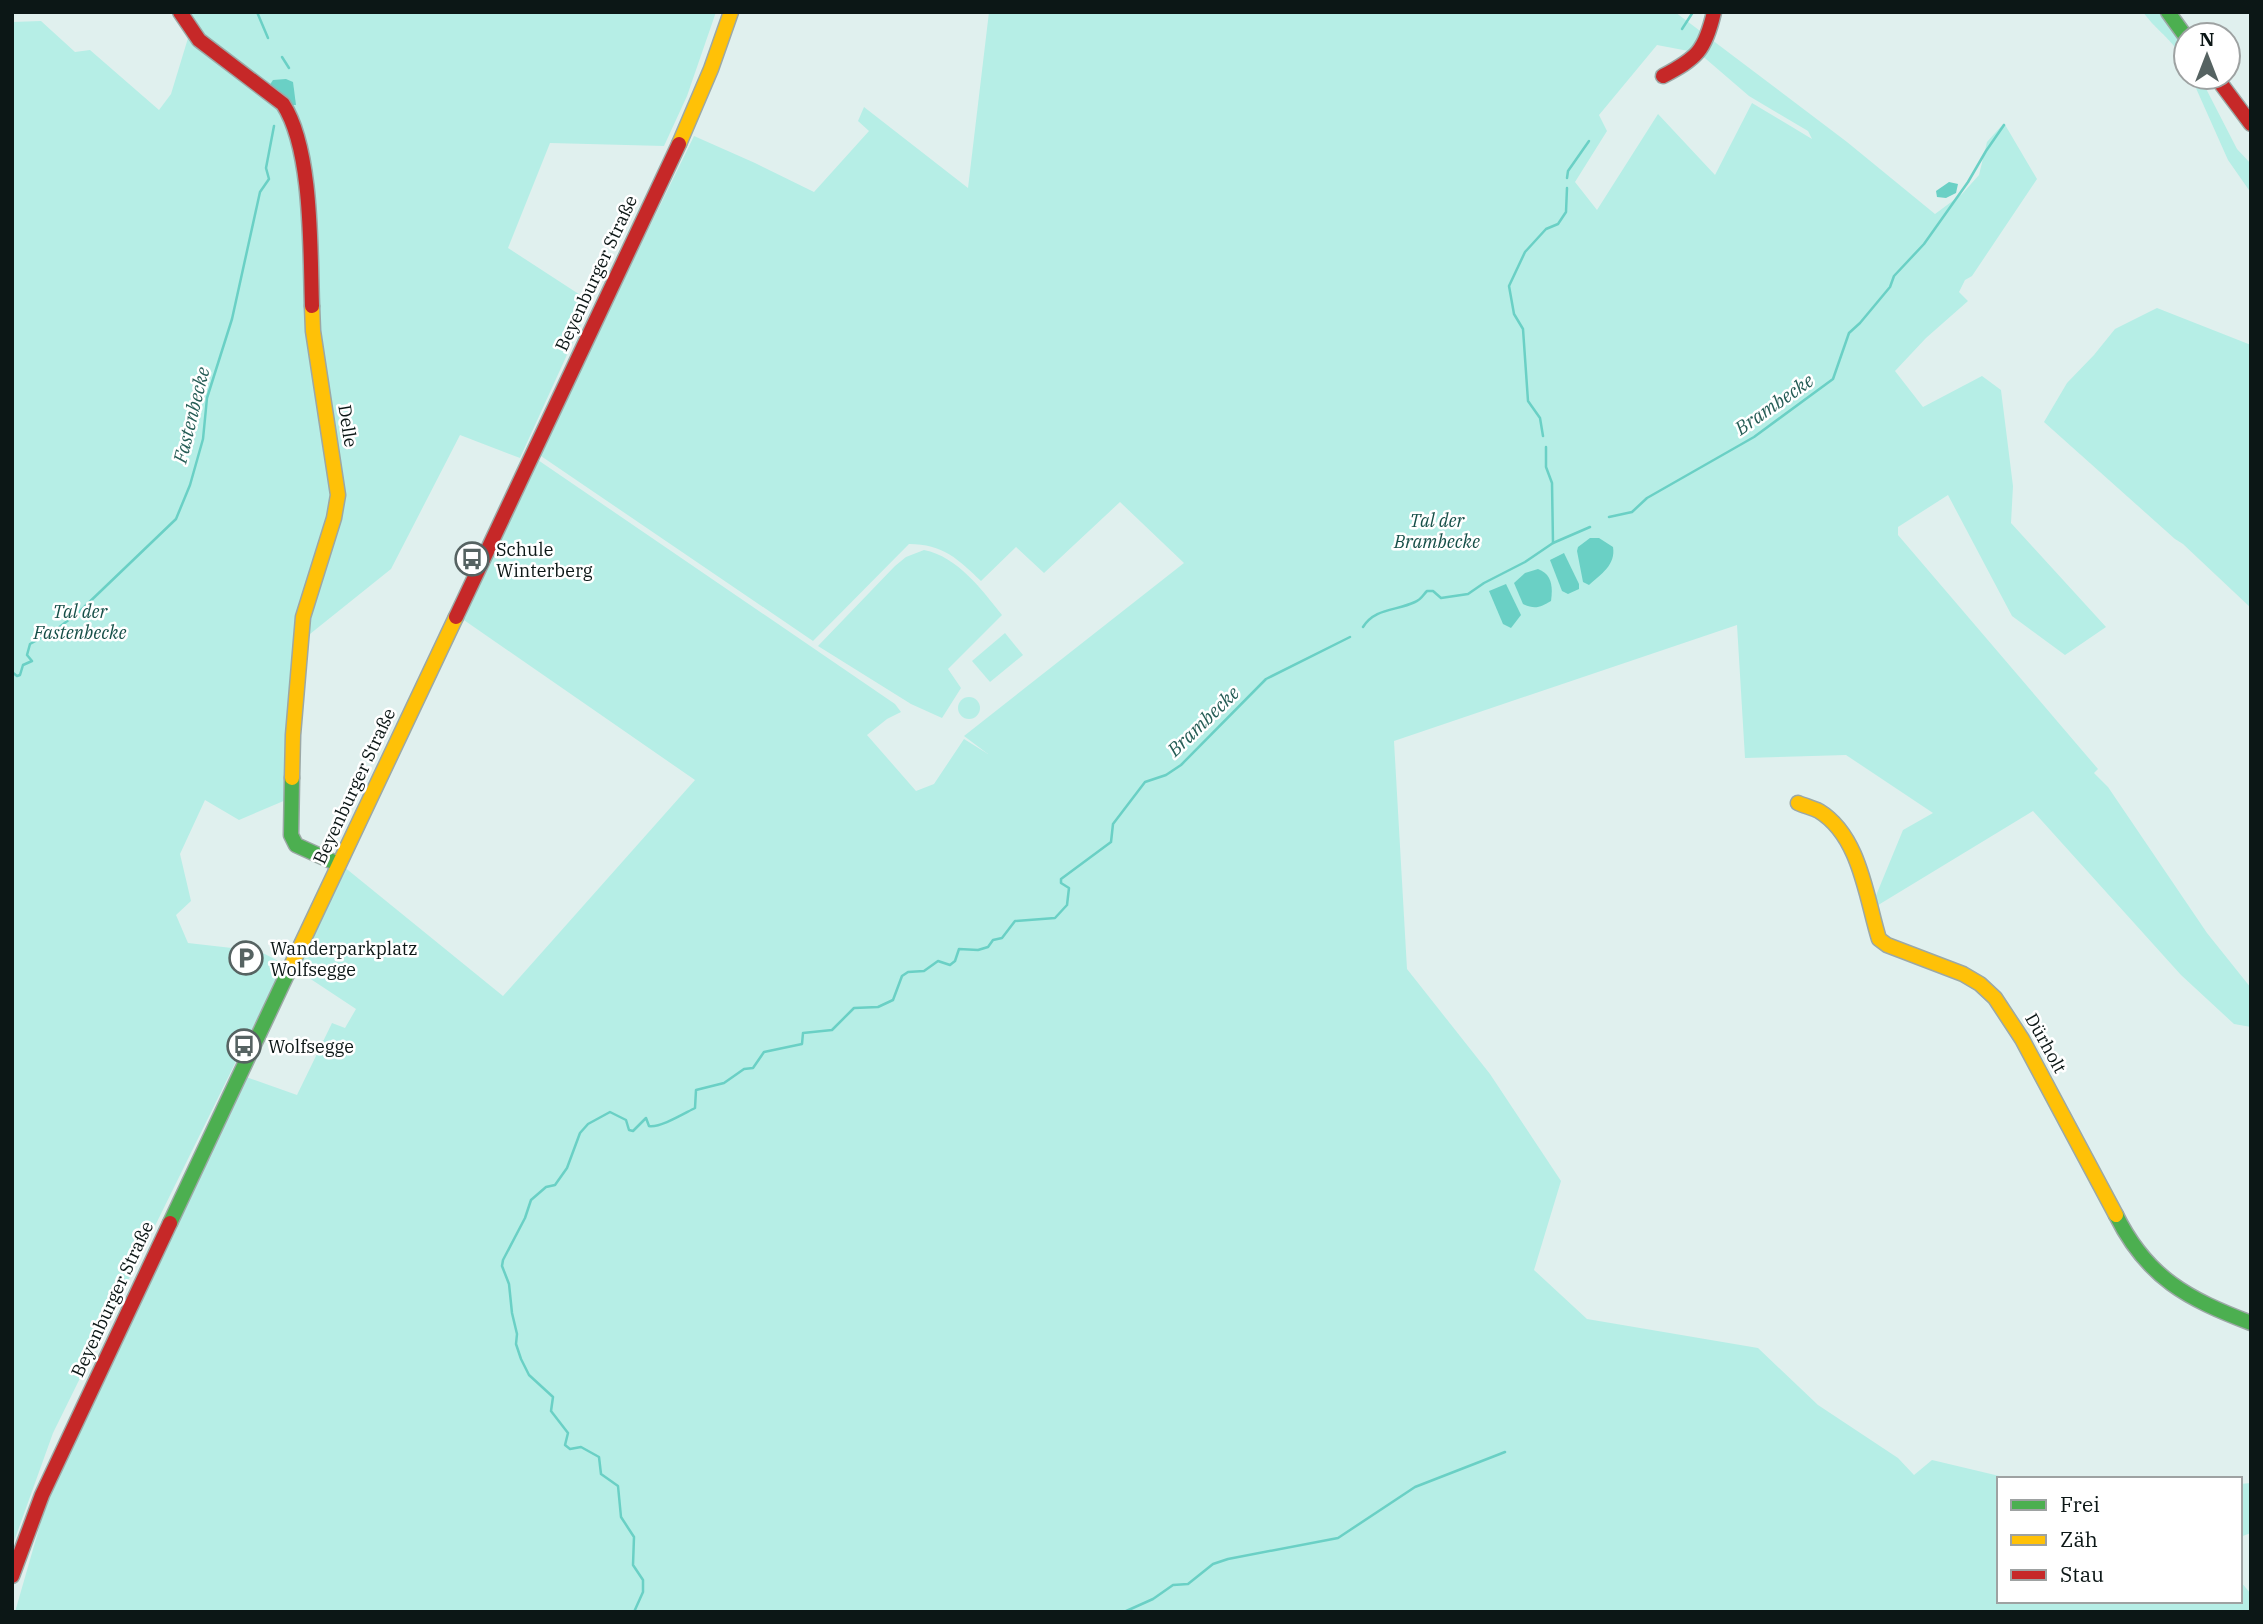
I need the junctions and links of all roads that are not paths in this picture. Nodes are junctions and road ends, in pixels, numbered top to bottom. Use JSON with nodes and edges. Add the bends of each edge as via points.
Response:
{"nodes":[{"id":1,"x":180,"y":12,"type":"edge"},
{"id":2,"x":731,"y":12,"type":"edge"},
{"id":3,"x":1714,"y":12,"type":"edge"},
{"id":4,"x":1663,"y":76,"type":"dead end"},
{"id":5,"x":2226,"y":91,"type":"edge"},
{"id":6,"x":2251,"y":124,"type":"edge"},
{"id":7,"x":1798,"y":803,"type":"dead end"},
{"id":8,"x":338,"y":864,"type":"junction"},
{"id":9,"x":2251,"y":1323,"type":"edge"},
{"id":10,"x":12,"y":1576,"type":"edge"}],
"edges":[{"from":1,"to":8,"type":"main road","name":"Delle","via":[[199,40],[283,104],[298,136],[309,214],[313,331],[338,495],[303,617],[293,734],[291,835],[296,845]]},
{"from":2,"to":8,"type":"main road","name":"Beyenburger Straße","via":[[699,100]]},
{"from":3,"to":4,"type":"main road","via":[[1709,38],[1699,56]]},
{"from":5,"to":6,"type":"main road"},
{"from":7,"to":9,"type":"main road","name":"Dürholt","via":[[1820,811],[1848,842],[1879,939],[1963,974],[1995,998],[2022,1039],[2123,1229],[2152,1269],[2192,1297]]},
{"from":8,"to":10,"type":"main road","name":"Beyenburger Straße","via":[[42,1495]]}]}
